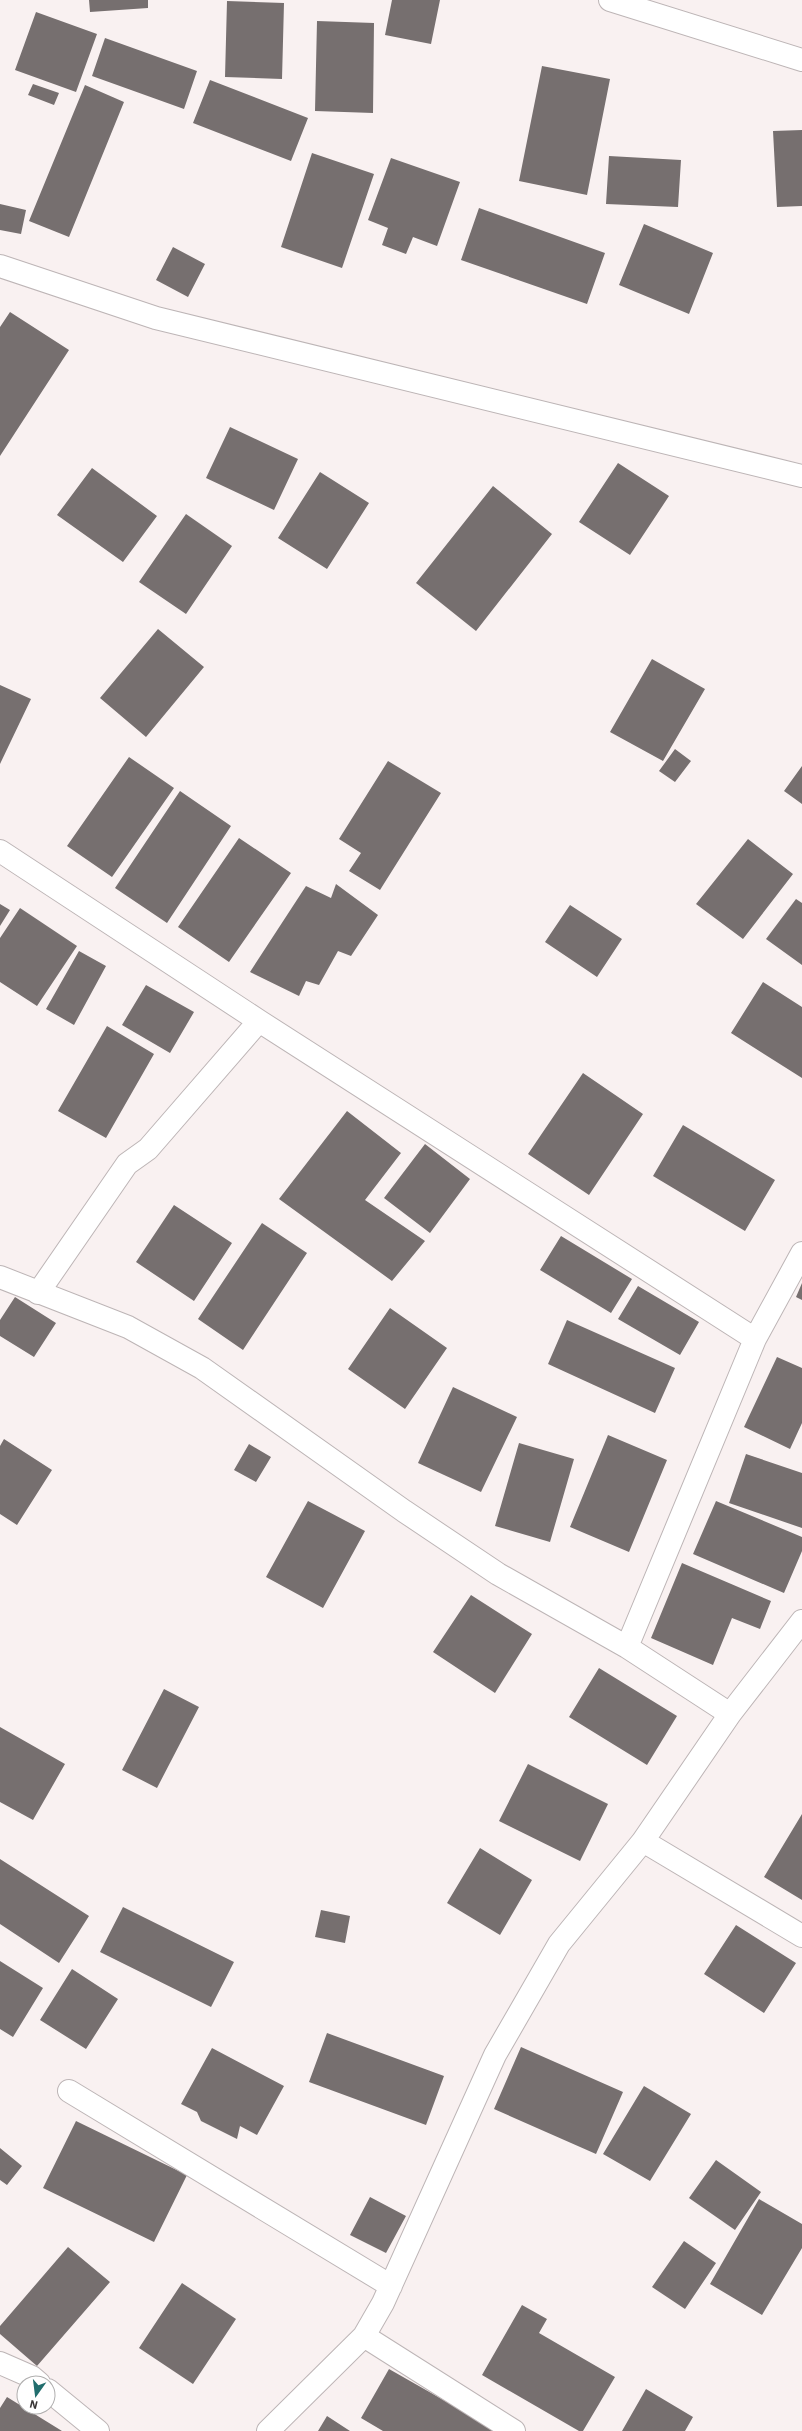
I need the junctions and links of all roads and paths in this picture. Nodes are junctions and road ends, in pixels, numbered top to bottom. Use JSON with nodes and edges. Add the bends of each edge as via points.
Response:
{"nodes":[{"id":1,"x":610,"y":0,"type":"edge"},
{"id":2,"x":802,"y":60,"type":"edge"},
{"id":3,"x":0,"y":266,"type":"edge"},
{"id":4,"x":802,"y":476,"type":"edge"},
{"id":5,"x":0,"y":850,"type":"edge"},
{"id":6,"x":259,"y":1021,"type":"junction"},
{"id":7,"x":802,"y":1252,"type":"edge"},
{"id":8,"x":1,"y":1280,"type":"edge"},
{"id":9,"x":38,"y":1293,"type":"junction"},
{"id":10,"x":755,"y":1339,"type":"junction"},
{"id":11,"x":799,"y":1628,"type":"edge"},
{"id":12,"x":626,"y":1647,"type":"junction"},
{"id":13,"x":730,"y":1714,"type":"junction"},
{"id":14,"x":643,"y":1841,"type":"junction"},
{"id":15,"x":802,"y":1936,"type":"edge"},
{"id":16,"x":69,"y":2091,"type":"dead end"},
{"id":17,"x":391,"y":2286,"type":"junction"},
{"id":18,"x":364,"y":2336,"type":"junction"},
{"id":19,"x":0,"y":2363,"type":"edge"},
{"id":20,"x":27,"y":2375,"type":"edge"},
{"id":21,"x":56,"y":2397,"type":"edge"},
{"id":22,"x":98,"y":2431,"type":"edge"},
{"id":23,"x":268,"y":2431,"type":"edge"},
{"id":24,"x":514,"y":2431,"type":"edge"}],
"edges":[{"from":1,"to":2,"type":"street"},
{"from":3,"to":4,"type":"street","via":[[156,318]]},
{"from":5,"to":6,"type":"street"},
{"from":6,"to":9,"type":"street","via":[[148,1149],[127,1164]]},
{"from":6,"to":10,"type":"street"},
{"from":7,"to":10,"type":"street"},
{"from":8,"to":9,"type":"street"},
{"from":9,"to":12,"type":"street","via":[[128,1327],[202,1368],[498,1574]]},
{"from":10,"to":12,"type":"street"},
{"from":11,"to":13,"type":"street"},
{"from":12,"to":13,"type":"street"},
{"from":13,"to":14,"type":"street"},
{"from":14,"to":15,"type":"street"},
{"from":14,"to":17,"type":"street","via":[[559,1944],[494,2055]]},
{"from":16,"to":17,"type":"street"},
{"from":17,"to":18,"type":"street"},
{"from":18,"to":23,"type":"street"},
{"from":18,"to":24,"type":"street"},
{"from":19,"to":20,"type":"street"},
{"from":21,"to":22,"type":"street"}]}
